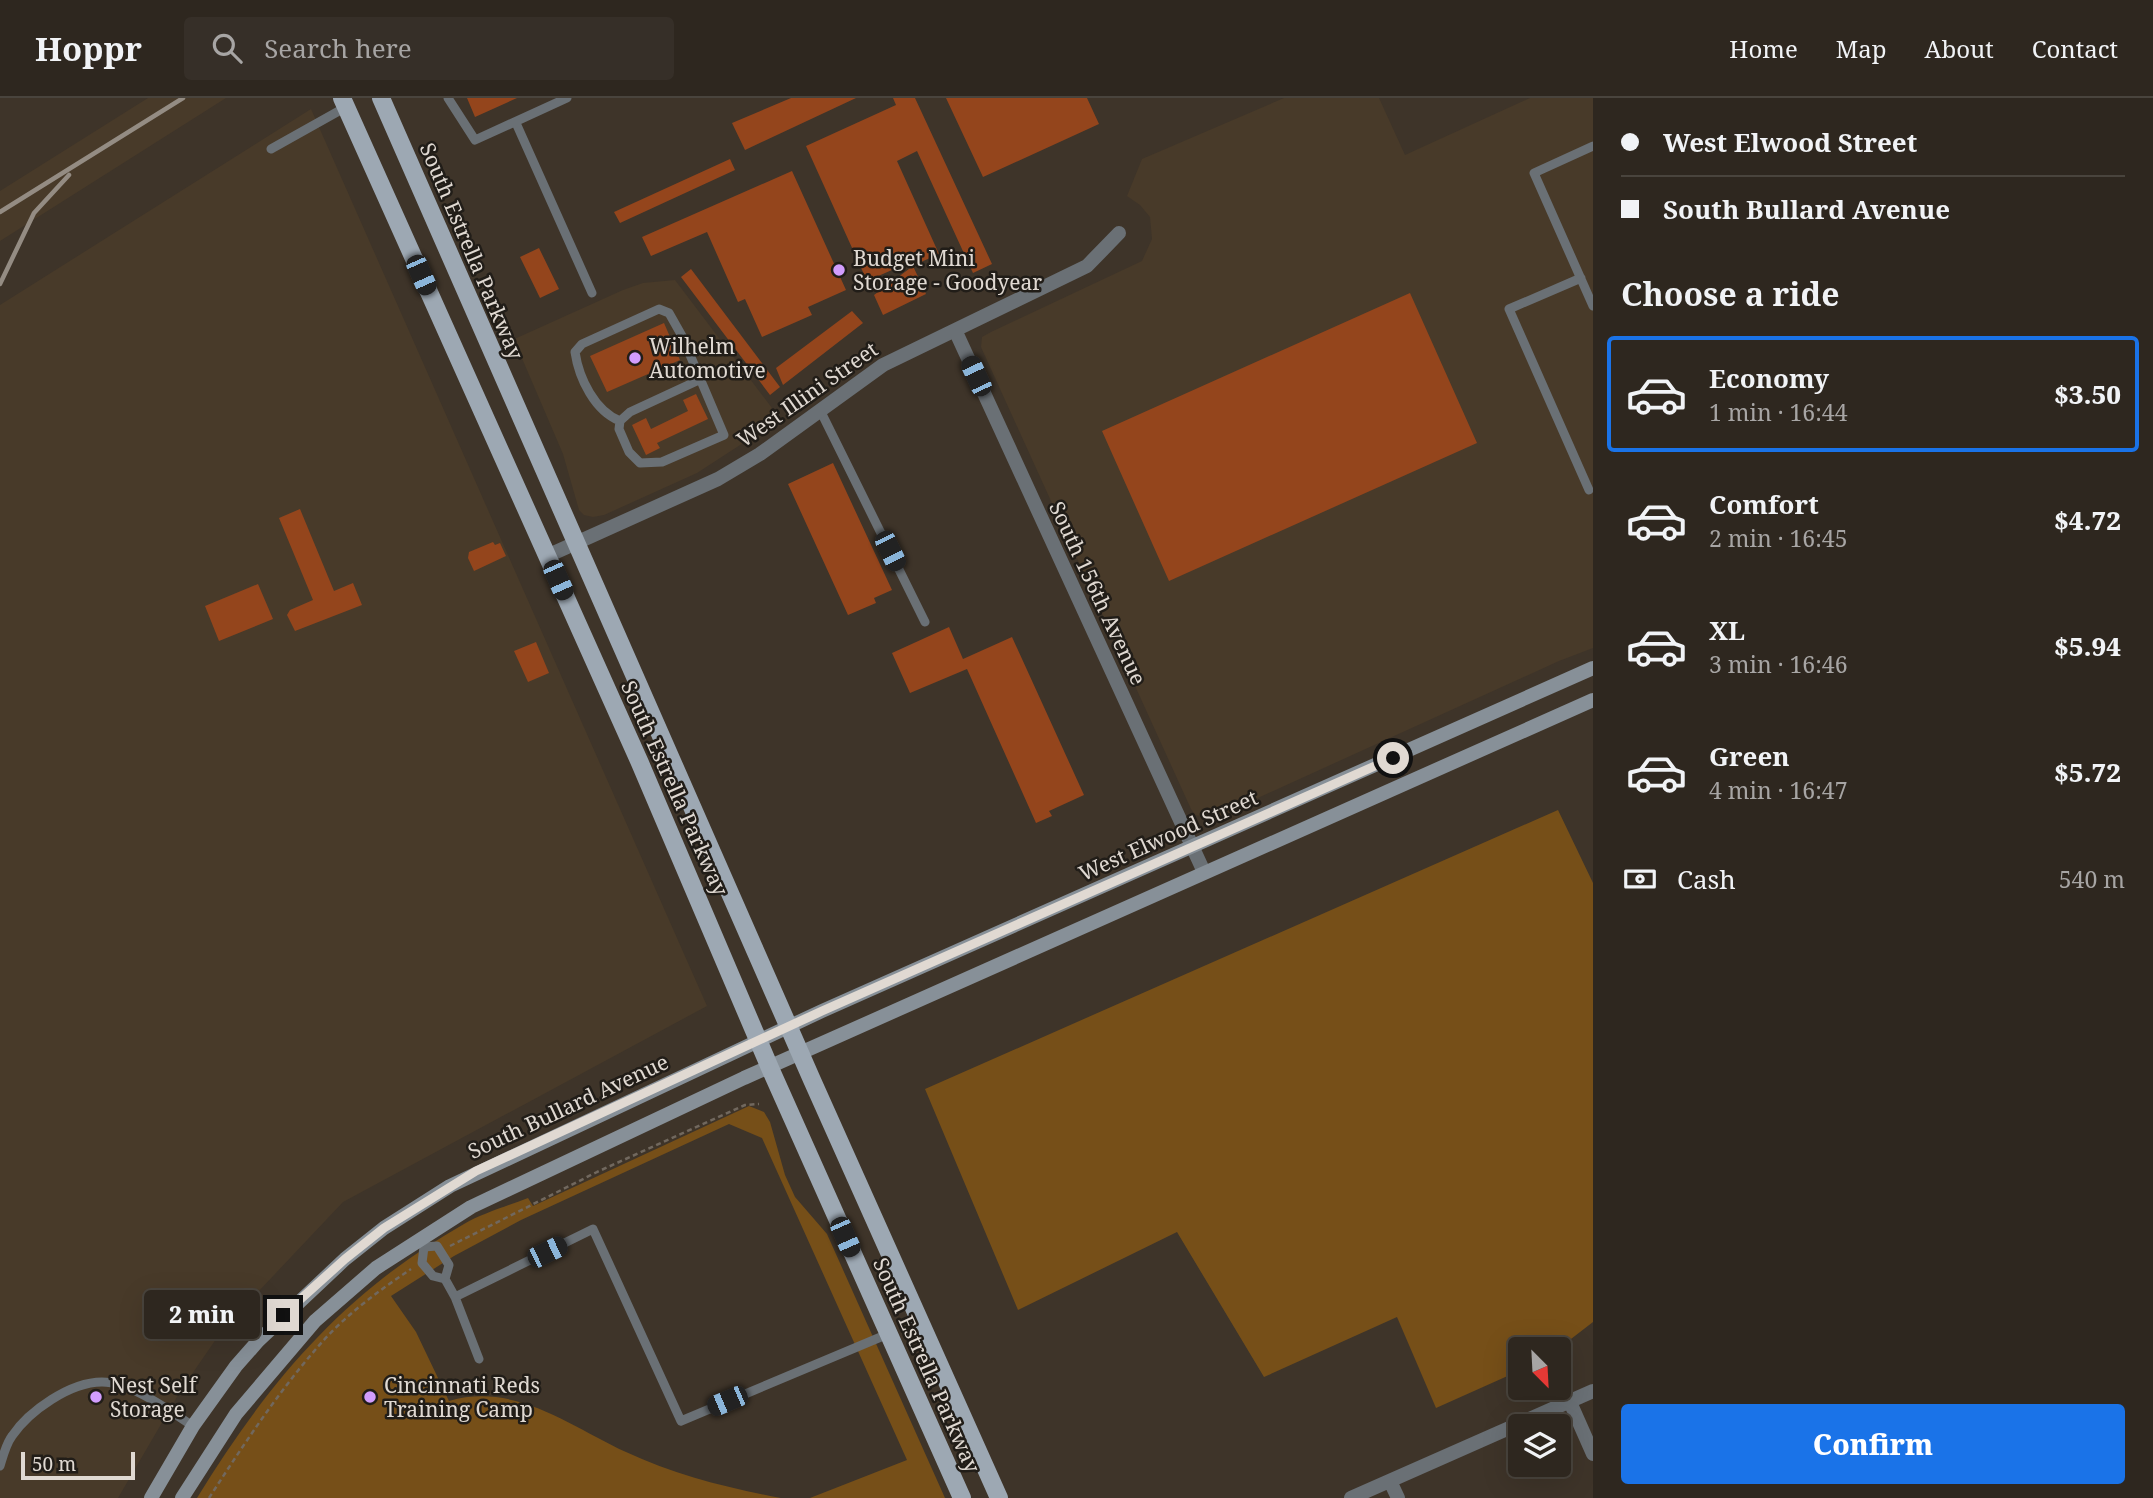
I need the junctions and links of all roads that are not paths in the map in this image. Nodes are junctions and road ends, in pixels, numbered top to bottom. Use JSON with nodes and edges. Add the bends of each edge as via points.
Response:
{"nodes":[{"id":1,"x":381,"y":98,"type":"edge"},
{"id":2,"x":448,"y":98,"type":"edge"},
{"id":3,"x":567,"y":98,"type":"edge"},
{"id":4,"x":344,"y":102,"type":"edge"},
{"id":5,"x":516,"y":123,"type":"junction"},
{"id":6,"x":1593,"y":146,"type":"edge"},
{"id":7,"x":271,"y":149,"type":"dead end"},
{"id":8,"x":1119,"y":233,"type":"dead end"},
{"id":9,"x":1581,"y":278,"type":"junction"},
{"id":10,"x":592,"y":293,"type":"dead end"},
{"id":11,"x":1593,"y":306,"type":"edge"},
{"id":12,"x":955,"y":330,"type":"junction"},
{"id":13,"x":699,"y":380,"type":"junction"},
{"id":14,"x":820,"y":410,"type":"junction"},
{"id":15,"x":620,"y":421,"type":"junction"},
{"id":16,"x":1592,"y":492,"type":"edge"},
{"id":17,"x":576,"y":543,"type":"junction"},
{"id":18,"x":547,"y":556,"type":"junction"},
{"id":19,"x":925,"y":622,"type":"dead end"},
{"id":20,"x":1593,"y":668,"type":"edge"},
{"id":21,"x":1593,"y":700,"type":"edge"},
{"id":22,"x":1192,"y":848,"type":"junction"},
{"id":23,"x":1204,"y":873,"type":"junction"},
{"id":24,"x":789,"y":1026,"type":"junction"},
{"id":25,"x":760,"y":1040,"type":"junction"},
{"id":26,"x":801,"y":1054,"type":"junction"},
{"id":27,"x":770,"y":1068,"type":"junction"},
{"id":28,"x":421,"y":1243,"type":"junction"},
{"id":29,"x":445,"y":1279,"type":"junction"},
{"id":30,"x":454,"y":1297,"type":"junction"},
{"id":31,"x":888,"y":1334,"type":"junction"},
{"id":32,"x":479,"y":1359,"type":"dead end"},
{"id":33,"x":1593,"y":1391,"type":"edge"},
{"id":34,"x":1570,"y":1402,"type":"junction"},
{"id":35,"x":193,"y":1426,"type":"junction"},
{"id":36,"x":1593,"y":1454,"type":"edge"},
{"id":37,"x":0,"y":1466,"type":"edge"},
{"id":38,"x":1390,"y":1481,"type":"junction"},
{"id":39,"x":151,"y":1498,"type":"edge"},
{"id":40,"x":182,"y":1498,"type":"edge"},
{"id":41,"x":961,"y":1498,"type":"edge"},
{"id":42,"x":999,"y":1498,"type":"edge"},
{"id":43,"x":1351,"y":1498,"type":"edge"},
{"id":44,"x":1398,"y":1498,"type":"edge"}],
"edges":[{"from":1,"to":17,"type":"main road","name":"South Estrella Parkway"},
{"from":2,"to":5,"type":"lane","via":[[475,140]]},
{"from":3,"to":5,"type":"lane"},
{"from":4,"to":7,"type":"lane"},
{"from":4,"to":18,"type":"main road","name":"South Estrella Parkway"},
{"from":5,"to":10,"type":"lane"},
{"from":6,"to":9,"type":"lane","via":[[1534,173]]},
{"from":8,"to":12,"type":"street","name":"West Illini Street","via":[[1087,266]]},
{"from":9,"to":11,"type":"lane"},
{"from":9,"to":16,"type":"lane","via":[[1509,309]]},
{"from":12,"to":14,"type":"street","name":"West Illini Street","via":[[883,365]]},
{"from":12,"to":22,"type":"street","name":"South 156th Avenue"},
{"from":13,"to":15,"type":"lane"},
{"from":13,"to":15,"type":"lane","via":[[724,435],[662,463],[647,465],[634,460],[619,429]]},
{"from":13,"to":15,"type":"lane","via":[[682,336],[669,313],[659,309],[582,344],[575,352],[577,363],[594,401],[606,415]]},
{"from":14,"to":17,"type":"street","name":"West Illini Street","via":[[718,479]]},
{"from":14,"to":19,"type":"lane"},
{"from":17,"to":18,"type":"street","name":"West Illini Street"},
{"from":17,"to":24,"type":"main road","name":"South Estrella Parkway"},
{"from":18,"to":25,"type":"main road","name":"South Estrella Parkway"},
{"from":20,"to":22,"type":"main road","name":"West Elwood Street"},
{"from":21,"to":23,"type":"main road"},
{"from":22,"to":23,"type":"street","name":"South 156th Avenue"},
{"from":22,"to":24,"type":"main road","name":"West Elwood Street"},
{"from":23,"to":26,"type":"main road"},
{"from":24,"to":25,"type":"main road","name":"West Elwood Street"},
{"from":24,"to":26,"type":"main road","name":"South Estrella Parkway"},
{"from":25,"to":27,"type":"main road","name":"South Estrella Parkway"},
{"from":25,"to":35,"type":"main road","name":"South Bullard Avenue","via":[[476,1171],[384,1228],[258,1341]]},
{"from":26,"to":27,"type":"main road"},
{"from":26,"to":42,"type":"main road","name":"South Estrella Parkway"},
{"from":27,"to":28,"type":"main road","via":[[502,1191]]},
{"from":27,"to":31,"type":"main road","name":"South Estrella Parkway"},
{"from":28,"to":29,"type":"lane","via":[[422,1263],[433,1276]]},
{"from":28,"to":29,"type":"lane","via":[[437,1246],[449,1265]]},
{"from":28,"to":40,"type":"main road","via":[[346,1292],[282,1356],[236,1414]]},
{"from":29,"to":30,"type":"lane"},
{"from":30,"to":31,"type":"lane","via":[[593,1229],[681,1420]]},
{"from":30,"to":32,"type":"lane"},
{"from":31,"to":41,"type":"main road","name":"South Estrella Parkway"},
{"from":33,"to":34,"type":"street"},
{"from":34,"to":36,"type":"street"},
{"from":34,"to":38,"type":"street"},
{"from":35,"to":37,"type":"lane","via":[[130,1390],[103,1382],[83,1385],[49,1400],[22,1423],[10,1438]]},
{"from":35,"to":39,"type":"main road","name":"South Bullard Avenue"},
{"from":38,"to":43,"type":"street"},
{"from":38,"to":44,"type":"street"}]}
